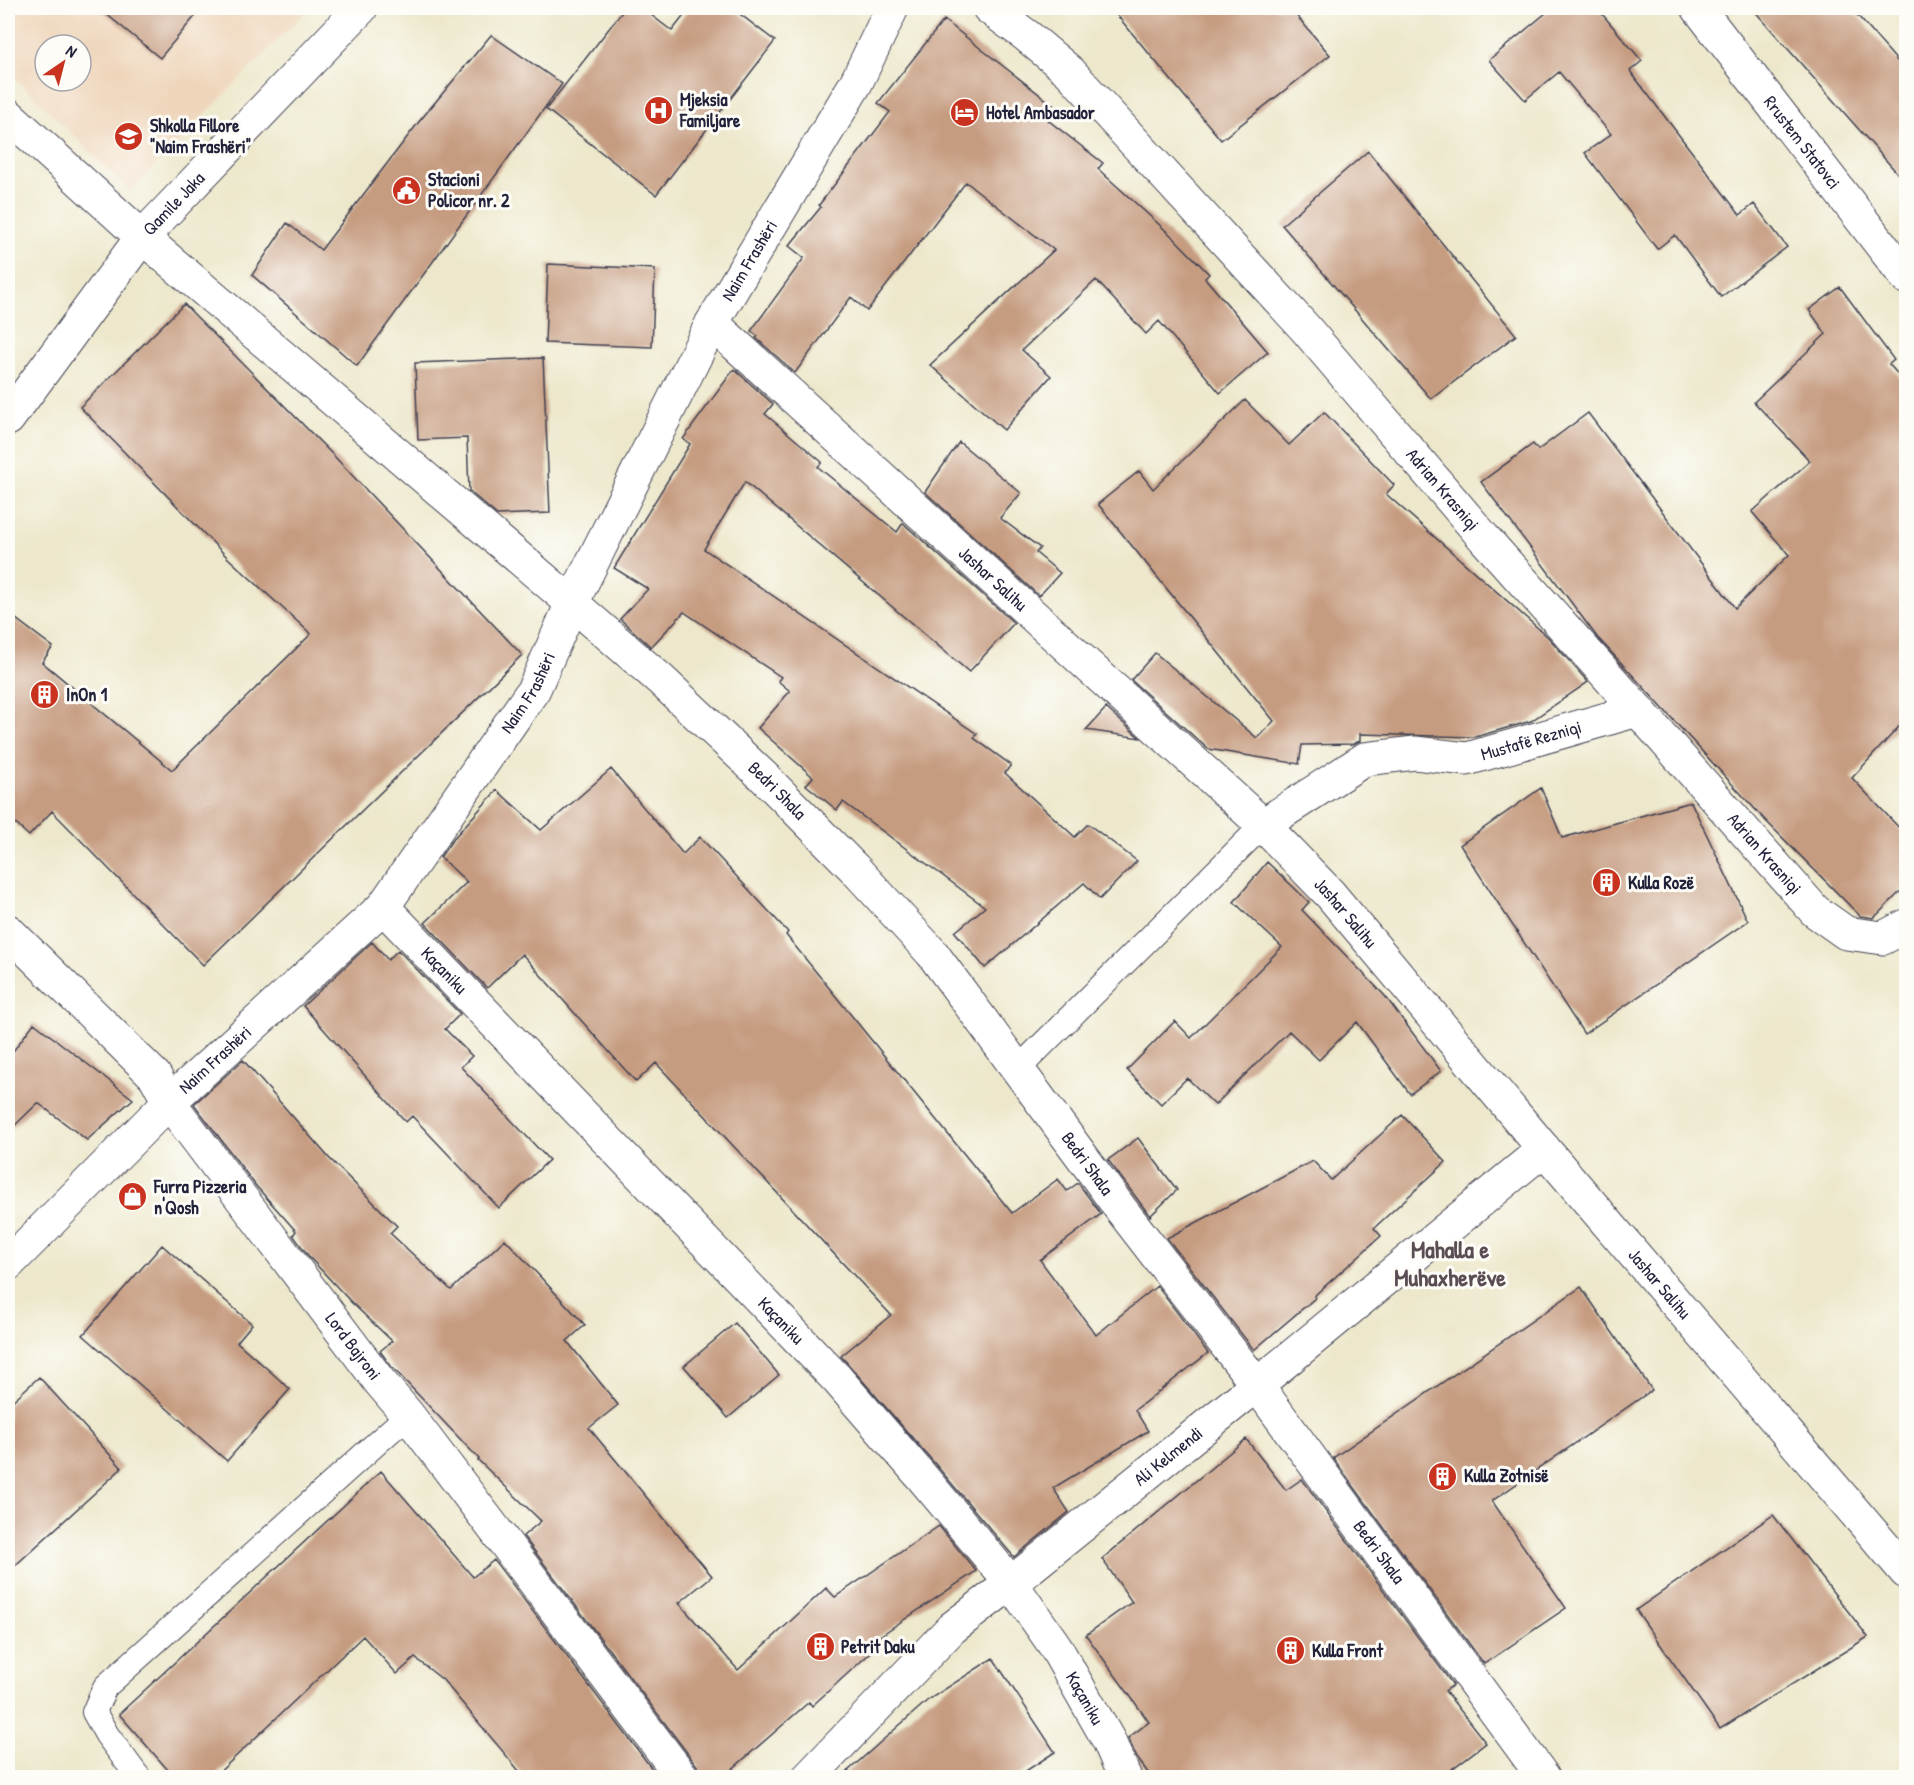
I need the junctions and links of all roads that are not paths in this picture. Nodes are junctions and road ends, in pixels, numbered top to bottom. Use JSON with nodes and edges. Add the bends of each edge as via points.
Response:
{"nodes":[{"id":1,"x":361,"y":8,"type":"edge"},
{"id":2,"x":892,"y":8,"type":"edge"},
{"id":3,"x":988,"y":8,"type":"edge"},
{"id":4,"x":1698,"y":8,"type":"edge"},
{"id":5,"x":8,"y":115,"type":"edge"},
{"id":6,"x":142,"y":237,"type":"junction"},
{"id":7,"x":1906,"y":277,"type":"edge"},
{"id":8,"x":712,"y":323,"type":"junction"},
{"id":9,"x":8,"y":419,"type":"edge"},
{"id":10,"x":572,"y":603,"type":"junction"},
{"id":11,"x":1638,"y":710,"type":"junction"},
{"id":12,"x":1263,"y":825,"type":"junction"},
{"id":13,"x":383,"y":907,"type":"junction"},
{"id":14,"x":1906,"y":926,"type":"edge"},
{"id":15,"x":8,"y":931,"type":"edge"},
{"id":16,"x":1017,"y":1070,"type":"junction"},
{"id":17,"x":169,"y":1102,"type":"junction"},
{"id":18,"x":1544,"y":1149,"type":"junction"},
{"id":19,"x":8,"y":1264,"type":"edge"},
{"id":20,"x":1257,"y":1385,"type":"junction"},
{"id":21,"x":408,"y":1415,"type":"junction"},
{"id":22,"x":1906,"y":1572,"type":"edge"},
{"id":23,"x":1011,"y":1583,"type":"junction"},
{"id":24,"x":139,"y":1778,"type":"edge"},
{"id":25,"x":683,"y":1778,"type":"edge"},
{"id":26,"x":807,"y":1778,"type":"edge"},
{"id":27,"x":1125,"y":1778,"type":"edge"},
{"id":28,"x":1544,"y":1778,"type":"edge"}],
"edges":[{"from":1,"to":6,"type":"street","name":"Qamile Jaka"},
{"from":2,"to":8,"type":"street","name":"Naim Frashëri","via":[[856,83]]},
{"from":3,"to":11,"type":"street","name":"Adrian Krasniqi","via":[[1070,72],[1305,328],[1484,538]]},
{"from":4,"to":7,"type":"street","name":"Rrustem Statovci"},
{"from":5,"to":6,"type":"street","name":"Bedri Shala"},
{"from":6,"to":9,"type":"street","name":"Qamile Jaka"},
{"from":6,"to":10,"type":"street","name":"Bedri Shala"},
{"from":8,"to":10,"type":"street","name":"Naim Frashëri"},
{"from":8,"to":12,"type":"street","name":"Jashar Salihu"},
{"from":10,"to":13,"type":"street","name":"Naim Frashëri","via":[[534,689]]},
{"from":10,"to":16,"type":"street","name":"Bedri Shala","via":[[661,680],[854,868],[932,953]]},
{"from":11,"to":12,"type":"street","name":"Mustafë Rezniqi","via":[[1467,759],[1415,753],[1365,759]]},
{"from":11,"to":14,"type":"street","name":"Adrian Krasniqi","via":[[1815,911],[1846,933],[1883,938]]},
{"from":12,"to":16,"type":"lane"},
{"from":12,"to":18,"type":"street","name":"Jashar Salihu","via":[[1330,894]]},
{"from":13,"to":17,"type":"street","name":"Naim Frashëri"},
{"from":13,"to":23,"type":"street","name":"Kaçaniku","via":[[837,1379]]},
{"from":15,"to":17,"type":"street","name":"Lord Bajroni","via":[[155,1076]]},
{"from":16,"to":20,"type":"street","name":"Bedri Shala"},
{"from":17,"to":19,"type":"street","name":"Naim Frashëri"},
{"from":17,"to":21,"type":"street","name":"Lord Bajroni"},
{"from":18,"to":20,"type":"street","name":"Ali Kelmendi"},
{"from":18,"to":22,"type":"street","name":"Jashar Salihu"},
{"from":20,"to":23,"type":"street","name":"Ali Kelmendi"},
{"from":20,"to":28,"type":"street","name":"Bedri Shala"},
{"from":21,"to":24,"type":"lane","via":[[105,1687],[94,1712]]},
{"from":21,"to":25,"type":"street","name":"Lord Bajroni"},
{"from":23,"to":26,"type":"street","name":"Ali Kelmendi","via":[[952,1628]]},
{"from":23,"to":27,"type":"street","name":"Kaçaniku","via":[[1055,1646],[1109,1741]]}]}
